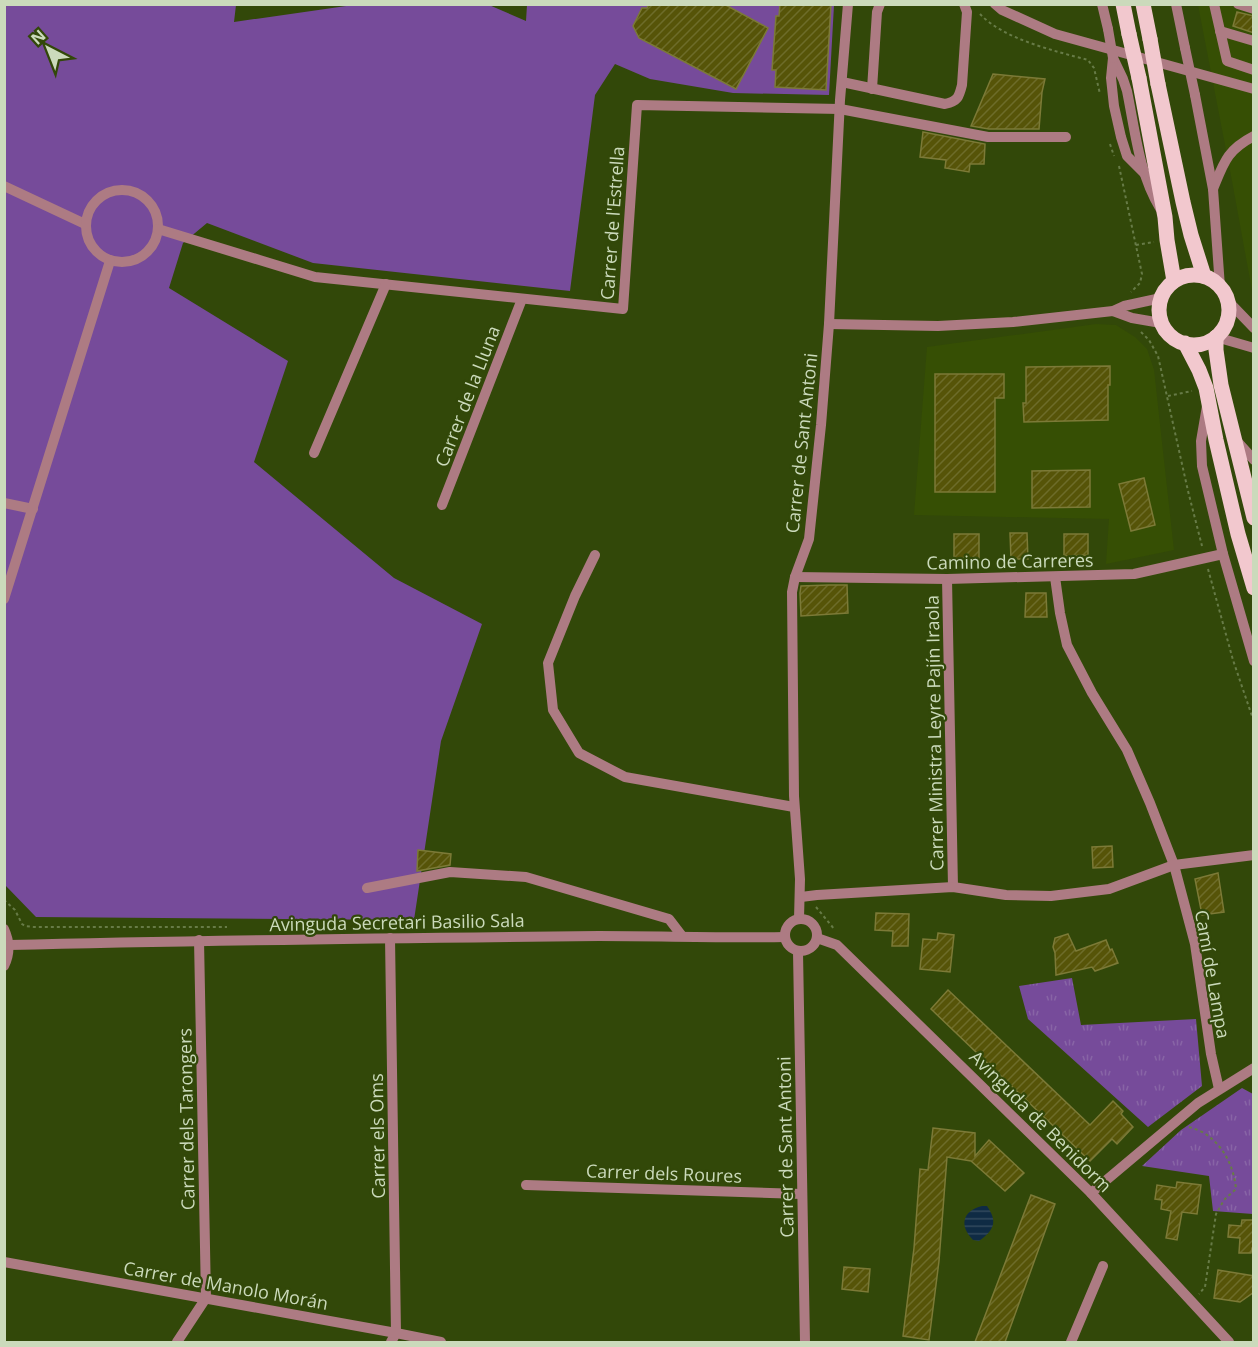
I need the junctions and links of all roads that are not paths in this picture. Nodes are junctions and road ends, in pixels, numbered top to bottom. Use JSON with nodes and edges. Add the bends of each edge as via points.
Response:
{"nodes":[{"id":1,"x":848,"y":4,"type":"edge"},
{"id":2,"x":880,"y":4,"type":"edge"},
{"id":3,"x":964,"y":4,"type":"edge"},
{"id":4,"x":995,"y":4,"type":"edge"},
{"id":5,"x":1102,"y":4,"type":"edge"},
{"id":6,"x":1123,"y":4,"type":"edge"},
{"id":7,"x":1143,"y":4,"type":"edge"},
{"id":8,"x":1176,"y":4,"type":"edge"},
{"id":9,"x":1214,"y":4,"type":"edge"},
{"id":10,"x":1238,"y":4,"type":"edge"},
{"id":11,"x":1254,"y":9,"type":"edge"},
{"id":12,"x":1220,"y":31,"type":"junction"},
{"id":13,"x":1254,"y":41,"type":"edge"},
{"id":14,"x":1113,"y":58,"type":"junction"},
{"id":15,"x":1254,"y":70,"type":"edge"},
{"id":16,"x":842,"y":82,"type":"junction"},
{"id":17,"x":872,"y":88,"type":"junction"},
{"id":18,"x":1254,"y":89,"type":"edge"},
{"id":19,"x":840,"y":110,"type":"junction"},
{"id":20,"x":1254,"y":136,"type":"edge"},
{"id":21,"x":1066,"y":137,"type":"dead end"},
{"id":22,"x":1144,"y":174,"type":"junction"},
{"id":23,"x":4,"y":186,"type":"edge"},
{"id":24,"x":1213,"y":189,"type":"junction"},
{"id":25,"x":1165,"y":217,"type":"junction"},
{"id":26,"x":85,"y":224,"type":"junction"},
{"id":27,"x":158,"y":229,"type":"junction"},
{"id":28,"x":110,"y":261,"type":"junction"},
{"id":29,"x":1204,"y":276,"type":"junction"},
{"id":30,"x":1174,"y":281,"type":"junction"},
{"id":31,"x":386,"y":285,"type":"junction"},
{"id":32,"x":1224,"y":293,"type":"junction"},
{"id":33,"x":1161,"y":298,"type":"junction"},
{"id":34,"x":522,"y":299,"type":"junction"},
{"id":35,"x":1113,"y":311,"type":"junction"},
{"id":36,"x":1161,"y":323,"type":"junction"},
{"id":37,"x":829,"y":324,"type":"junction"},
{"id":38,"x":1254,"y":328,"type":"edge"},
{"id":39,"x":1216,"y":337,"type":"junction"},
{"id":40,"x":1185,"y":344,"type":"junction"},
{"id":41,"x":1254,"y":348,"type":"edge"},
{"id":42,"x":1208,"y":399,"type":"junction"},
{"id":43,"x":1234,"y":438,"type":"junction"},
{"id":44,"x":314,"y":453,"type":"dead end"},
{"id":45,"x":1254,"y":460,"type":"edge"},
{"id":46,"x":4,"y":503,"type":"edge"},
{"id":47,"x":442,"y":505,"type":"dead end"},
{"id":48,"x":33,"y":509,"type":"junction"},
{"id":49,"x":1254,"y":518,"type":"edge"},
{"id":50,"x":1223,"y":554,"type":"junction"},
{"id":51,"x":595,"y":555,"type":"dead end"},
{"id":52,"x":795,"y":577,"type":"junction"},
{"id":53,"x":1055,"y":577,"type":"junction"},
{"id":54,"x":947,"y":579,"type":"junction"},
{"id":55,"x":1254,"y":588,"type":"edge"},
{"id":56,"x":4,"y":599,"type":"edge"},
{"id":57,"x":1254,"y":661,"type":"edge"},
{"id":58,"x":794,"y":807,"type":"junction"},
{"id":59,"x":1254,"y":855,"type":"edge"},
{"id":60,"x":1174,"y":865,"type":"junction"},
{"id":61,"x":953,"y":887,"type":"junction"},
{"id":62,"x":367,"y":888,"type":"dead end"},
{"id":63,"x":801,"y":897,"type":"junction"},
{"id":64,"x":799,"y":919,"type":"junction"},
{"id":65,"x":4,"y":929,"type":"edge"},
{"id":66,"x":682,"y":936,"type":"junction"},
{"id":67,"x":785,"y":937,"type":"junction"},
{"id":68,"x":390,"y":938,"type":"junction"},
{"id":69,"x":817,"y":938,"type":"junction"},
{"id":70,"x":199,"y":940,"type":"junction"},
{"id":71,"x":9,"y":945,"type":"junction"},
{"id":72,"x":798,"y":952,"type":"junction"},
{"id":73,"x":4,"y":966,"type":"edge"},
{"id":74,"x":1254,"y":1068,"type":"edge"},
{"id":75,"x":1219,"y":1089,"type":"junction"},
{"id":76,"x":526,"y":1185,"type":"dead end"},
{"id":77,"x":1091,"y":1193,"type":"junction"},
{"id":78,"x":802,"y":1194,"type":"junction"},
{"id":79,"x":4,"y":1262,"type":"edge"},
{"id":80,"x":1103,"y":1266,"type":"dead end"},
{"id":81,"x":206,"y":1298,"type":"junction"},
{"id":82,"x":394,"y":1338,"type":"edge"},
{"id":83,"x":177,"y":1342,"type":"edge"},
{"id":84,"x":441,"y":1342,"type":"edge"},
{"id":85,"x":805,"y":1342,"type":"edge"},
{"id":86,"x":1071,"y":1342,"type":"edge"},
{"id":87,"x":1229,"y":1342,"type":"edge"}],
"edges":[{"from":1,"to":16,"type":"street","name":"Carrer de Sant Antoni"},
{"from":2,"to":17,"type":"street"},
{"from":3,"to":17,"type":"street","via":[[967,12],[960,96],[945,104]]},
{"from":4,"to":18,"type":"street","via":[[1055,34]]},
{"from":5,"to":14,"type":"street","bridge":true},
{"from":6,"to":25,"type":"main road","bridge":true},
{"from":7,"to":29,"type":"main road","bridge":true,"via":[[1183,202]]},
{"from":8,"to":24,"type":"street","bridge":true},
{"from":9,"to":12,"type":"street"},
{"from":10,"to":11,"type":"street"},
{"from":12,"to":13,"type":"street"},
{"from":12,"to":15,"type":"street","via":[[1227,61]]},
{"from":14,"to":22,"type":"street","via":[[1127,91]]},
{"from":14,"to":22,"type":"street","via":[[1111,78],[1121,137],[1127,156]]},
{"from":16,"to":17,"type":"street"},
{"from":16,"to":19,"type":"street","name":"Carrer de Sant Antoni"},
{"from":19,"to":21,"type":"street","via":[[988,137]]},
{"from":19,"to":34,"type":"street","name":"Carrer de l'Estrella","via":[[637,105],[623,309]]},
{"from":19,"to":37,"type":"street","name":"Carrer de Sant Antoni"},
{"from":20,"to":24,"type":"street","via":[[1231,151]]},
{"from":22,"to":25,"type":"street"},
{"from":23,"to":26,"type":"street"},
{"from":24,"to":32,"type":"street"},
{"from":25,"to":30,"type":"main road"},
{"from":26,"to":27,"type":"street","via":[[87,212],[102,195],[124,190],[136,192],[153,207]]},
{"from":26,"to":28,"type":"street","via":[[91,247]]},
{"from":27,"to":28,"type":"street","via":[[156,240],[142,257],[132,262]]},
{"from":27,"to":31,"type":"street","name":"Carrer de l'Estrella","via":[[315,277]]},
{"from":28,"to":48,"type":"street"},
{"from":29,"to":30,"type":"main road","via":[[1185,276]]},
{"from":29,"to":32,"type":"main road"},
{"from":30,"to":33,"type":"main road"},
{"from":31,"to":34,"type":"street","name":"Carrer de l'Estrella"},
{"from":31,"to":44,"type":"street"},
{"from":32,"to":38,"type":"street"},
{"from":32,"to":39,"type":"main road","via":[[1229,311],[1224,328]]},
{"from":33,"to":35,"type":"street"},
{"from":33,"to":36,"type":"main road"},
{"from":34,"to":47,"type":"street","name":"Carrer de la Lluna"},
{"from":35,"to":36,"type":"street"},
{"from":35,"to":37,"type":"street","via":[[949,326]]},
{"from":36,"to":40,"type":"main road","via":[[1174,339]]},
{"from":37,"to":52,"type":"street","name":"Carrer de Sant Antoni","via":[[808,538]]},
{"from":39,"to":40,"type":"main road","via":[[1202,344]]},
{"from":39,"to":41,"type":"street"},
{"from":39,"to":43,"type":"main road","via":[[1221,384]]},
{"from":40,"to":42,"type":"main road"},
{"from":42,"to":50,"type":"street","via":[[1201,441],[1202,466]]},
{"from":42,"to":55,"type":"main road"},
{"from":43,"to":45,"type":"street"},
{"from":43,"to":49,"type":"main road"},
{"from":46,"to":48,"type":"street"},
{"from":48,"to":56,"type":"street"},
{"from":50,"to":53,"type":"street","name":"Camino de Carreres","via":[[1134,574]]},
{"from":50,"to":57,"type":"street"},
{"from":51,"to":58,"type":"street","via":[[549,663],[553,710],[579,753],[625,777]]},
{"from":52,"to":54,"type":"street","name":"Camino de Carreres"},
{"from":52,"to":58,"type":"street","name":"Carrer de Sant Antoni"},
{"from":53,"to":54,"type":"street","name":"Camino de Carreres"},
{"from":53,"to":60,"type":"street","name":"Camí de Lampa","via":[[1067,645],[1127,750]]},
{"from":54,"to":61,"type":"street","name":"Carrer Ministra Leyre Pajín Iraola"},
{"from":58,"to":63,"type":"street","name":"Carrer de Sant Antoni"},
{"from":59,"to":60,"type":"street"},
{"from":60,"to":61,"type":"street","via":[[1109,889],[1052,896],[1006,895]]},
{"from":60,"to":75,"type":"street","name":"Camí de Lampa","via":[[1195,944]]},
{"from":61,"to":63,"type":"street"},
{"from":62,"to":66,"type":"street","via":[[450,872],[526,877],[669,919]]},
{"from":63,"to":64,"type":"street","name":"Carrer de Sant Antoni"},
{"from":64,"to":67,"type":"street","via":[[787,927]]},
{"from":64,"to":69,"type":"street","via":[[813,924]]},
{"from":65,"to":71,"type":"street"},
{"from":66,"to":67,"type":"street","name":"Avinguda Secretari Basilio Sala"},
{"from":66,"to":68,"type":"street","name":"Avinguda Secretari Basilio Sala"},
{"from":67,"to":72,"type":"street"},
{"from":68,"to":70,"type":"street","name":"Avinguda Secretari Basilio Sala"},
{"from":68,"to":82,"type":"street","name":"Carrer els Oms"},
{"from":69,"to":72,"type":"street","via":[[810,949]]},
{"from":69,"to":77,"type":"street","name":"Avinguda de Benidorm","via":[[837,945]]},
{"from":70,"to":71,"type":"street","name":"Avinguda Secretari Basilio Sala"},
{"from":70,"to":81,"type":"street","name":"Carrer dels Tarongers"},
{"from":71,"to":73,"type":"street"},
{"from":72,"to":78,"type":"street","name":"Carrer de Sant Antoni"},
{"from":74,"to":75,"type":"street"},
{"from":75,"to":77,"type":"street","via":[[1176,1120]]},
{"from":76,"to":78,"type":"street","name":"Carrer dels Roures"},
{"from":77,"to":87,"type":"street","name":"Avinguda de Benidorm"},
{"from":78,"to":85,"type":"street","name":"Carrer de Sant Antoni"},
{"from":79,"to":81,"type":"street","name":"Carrer de Manolo Morán"},
{"from":80,"to":86,"type":"street"},
{"from":81,"to":82,"type":"street","name":"Carrer de Manolo Morán"},
{"from":81,"to":83,"type":"street"},
{"from":82,"to":84,"type":"street","name":"Carrer de Manolo Morán"}]}
